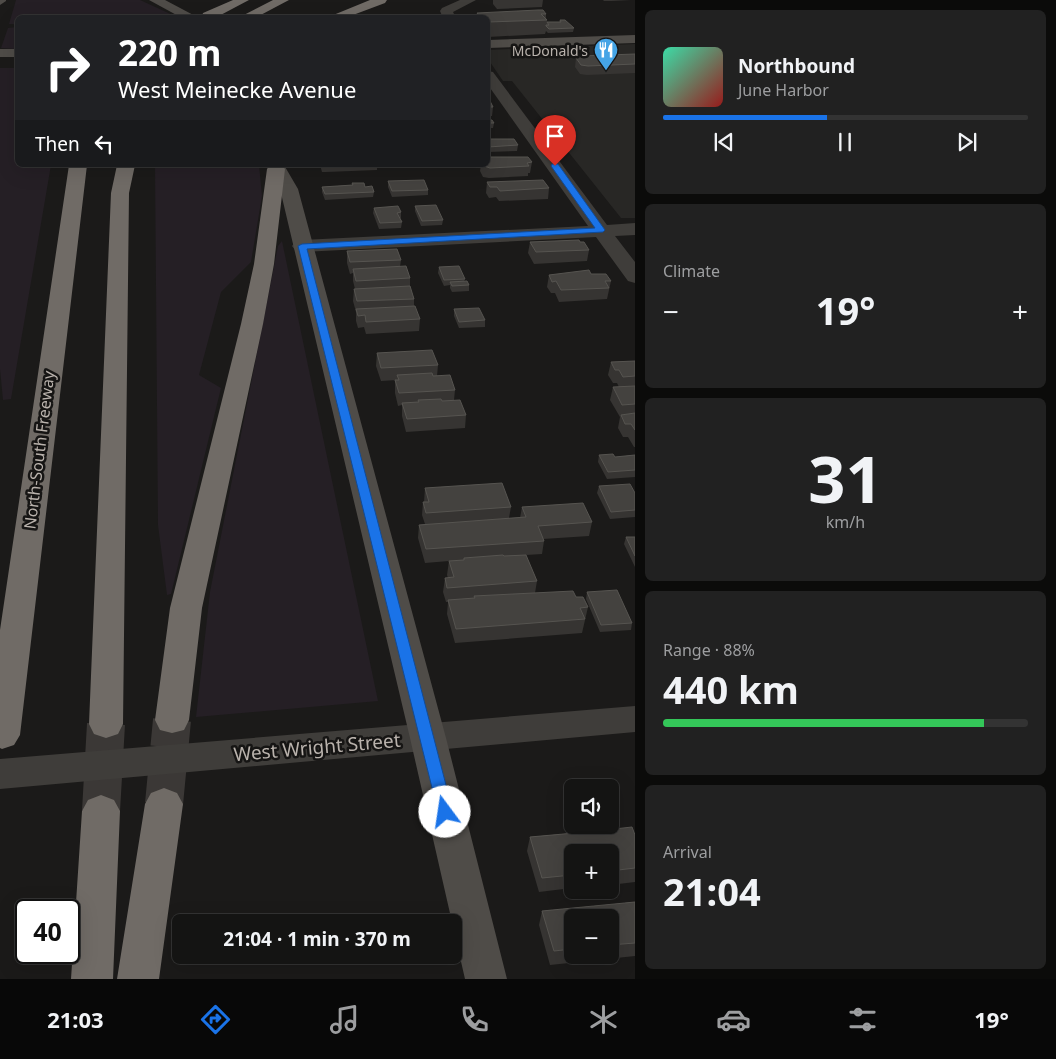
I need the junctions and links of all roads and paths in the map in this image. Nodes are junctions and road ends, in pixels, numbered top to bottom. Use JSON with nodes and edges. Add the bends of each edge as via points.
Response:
{"nodes":[{"id":1,"x":155,"y":0,"type":"edge"},
{"id":2,"x":243,"y":0,"type":"edge"},
{"id":3,"x":283,"y":0,"type":"edge"},
{"id":4,"x":365,"y":0,"type":"edge"},
{"id":5,"x":381,"y":0,"type":"edge"},
{"id":6,"x":470,"y":0,"type":"edge"},
{"id":7,"x":448,"y":14,"type":"edge"},
{"id":8,"x":187,"y":15,"type":"edge"},
{"id":9,"x":210,"y":15,"type":"edge"},
{"id":10,"x":250,"y":15,"type":"edge"},
{"id":11,"x":333,"y":15,"type":"edge"},
{"id":12,"x":338,"y":15,"type":"edge"},
{"id":13,"x":635,"y":39,"type":"edge"},
{"id":14,"x":490,"y":44,"type":"edge"},
{"id":15,"x":0,"y":53,"type":"edge"},
{"id":16,"x":15,"y":53,"type":"edge"},
{"id":17,"x":0,"y":62,"type":"edge"},
{"id":18,"x":15,"y":62,"type":"edge"},
{"id":19,"x":490,"y":77,"type":"edge"},
{"id":20,"x":78,"y":167,"type":"edge"},
{"id":21,"x":126,"y":167,"type":"edge"},
{"id":22,"x":275,"y":167,"type":"edge"},
{"id":23,"x":635,"y":228,"type":"edge"},
{"id":24,"x":600,"y":230,"type":"junction"},
{"id":25,"x":302,"y":246,"type":"junction"},
{"id":26,"x":635,"y":277,"type":"edge"},
{"id":27,"x":635,"y":719,"type":"edge"},
{"id":28,"x":172,"y":720,"type":"tunnel mouth"},
{"id":29,"x":106,"y":724,"type":"tunnel mouth"},
{"id":30,"x":2,"y":735,"type":"dead end"},
{"id":31,"x":428,"y":738,"type":"junction"},
{"id":32,"x":0,"y":774,"type":"edge"},
{"id":33,"x":164,"y":804,"type":"tunnel mouth"},
{"id":34,"x":101,"y":811,"type":"tunnel mouth"},
{"id":35,"x":92,"y":979,"type":"edge"},
{"id":36,"x":138,"y":979,"type":"edge"},
{"id":37,"x":486,"y":979,"type":"edge"}],
"edges":[{"from":1,"to":8,"type":"street"},
{"from":2,"to":9,"type":"highway"},
{"from":3,"to":10,"type":"highway"},
{"from":4,"to":11,"type":"highway"},
{"from":5,"to":12,"type":"highway"},
{"from":6,"to":7,"type":"street"},
{"from":13,"to":14,"type":"street"},
{"from":15,"to":16,"type":"street"},
{"from":17,"to":18,"type":"street"},
{"from":19,"to":24,"type":"street"},
{"from":20,"to":30,"type":"highway","name":"North-South Freeway"},
{"from":21,"to":29,"type":"highway","via":[[120,194]]},
{"from":22,"to":25,"type":"street","via":[[289,189]]},
{"from":22,"to":28,"type":"highway","via":[[264,264],[186,608]]},
{"from":23,"to":24,"type":"street"},
{"from":24,"to":25,"type":"street"},
{"from":24,"to":26,"type":"street"},
{"from":25,"to":31,"type":"street"},
{"from":27,"to":31,"type":"street","name":"West Wright Street"},
{"from":31,"to":32,"type":"street","name":"West Wright Street"},
{"from":31,"to":37,"type":"street"},
{"from":33,"to":36,"type":"highway"},
{"from":34,"to":35,"type":"highway"}]}
